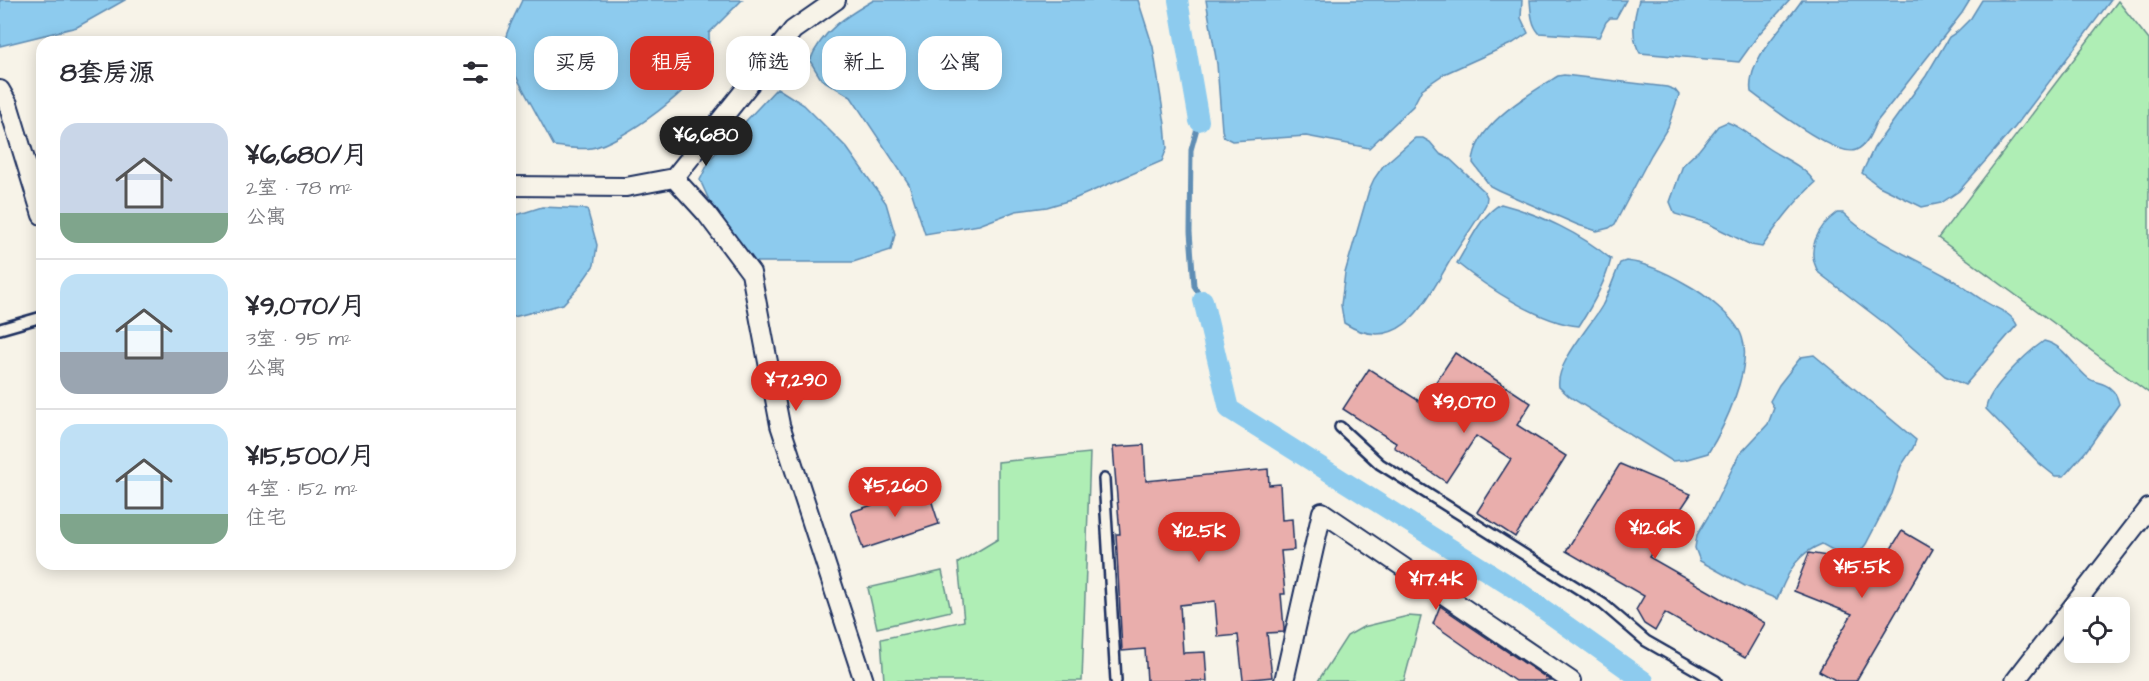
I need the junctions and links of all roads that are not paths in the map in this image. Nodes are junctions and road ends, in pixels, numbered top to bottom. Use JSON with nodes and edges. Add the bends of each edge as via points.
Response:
{"nodes":[{"id":1,"x":836,"y":0,"type":"edge"},
{"id":2,"x":0,"y":90,"type":"edge"},
{"id":3,"x":674,"y":178,"type":"junction"},
{"id":4,"x":516,"y":186,"type":"edge"},
{"id":5,"x":36,"y":195,"type":"edge"},
{"id":6,"x":36,"y":319,"type":"edge"},
{"id":7,"x":0,"y":329,"type":"edge"},
{"id":8,"x":1340,"y":426,"type":"dead end"},
{"id":9,"x":1104,"y":479,"type":"dead end"},
{"id":10,"x":2149,"y":508,"type":"edge"},
{"id":11,"x":864,"y":681,"type":"edge"},
{"id":12,"x":1116,"y":681,"type":"edge"},
{"id":13,"x":1284,"y":681,"type":"edge"},
{"id":14,"x":1571,"y":681,"type":"edge"},
{"id":15,"x":1716,"y":681,"type":"edge"},
{"id":16,"x":2015,"y":681,"type":"edge"}],
"edges":[{"from":1,"to":3,"type":"street","via":[[793,30]]},
{"from":2,"to":5,"type":"street","via":[[8,104]]},
{"from":3,"to":4,"type":"street","via":[[626,187]]},
{"from":3,"to":11,"type":"street","via":[[751,273],[780,425]]},
{"from":6,"to":7,"type":"lane"},
{"from":8,"to":15,"type":"lane","via":[[1380,464],[1603,604],[1646,641]]},
{"from":9,"to":12,"type":"lane"},
{"from":10,"to":16,"type":"street"},
{"from":13,"to":14,"type":"street","via":[[1322,512]]}]}
